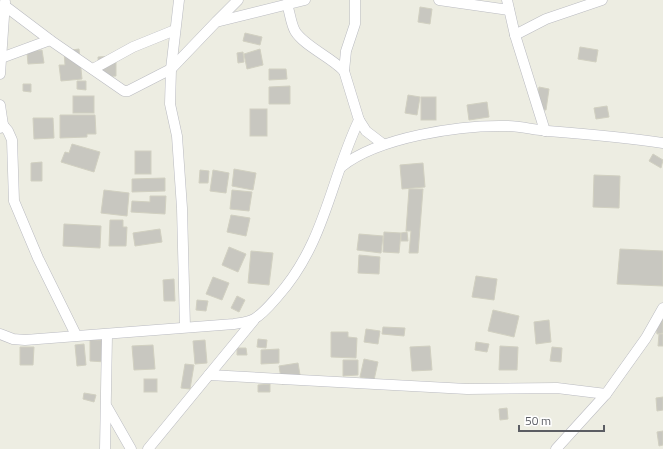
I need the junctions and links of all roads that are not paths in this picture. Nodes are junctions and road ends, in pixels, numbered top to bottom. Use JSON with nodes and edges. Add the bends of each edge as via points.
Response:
{"nodes":[{"id":1,"x":179,"y":0,"type":"edge"},
{"id":2,"x":238,"y":0,"type":"edge"},
{"id":3,"x":305,"y":0,"type":"edge"},
{"id":4,"x":355,"y":0,"type":"edge"},
{"id":5,"x":439,"y":0,"type":"edge"},
{"id":6,"x":602,"y":0,"type":"edge"},
{"id":7,"x":5,"y":3,"type":"edge"},
{"id":8,"x":287,"y":4,"type":"junction"},
{"id":9,"x":508,"y":5,"type":"edge"},
{"id":10,"x":216,"y":22,"type":"junction"},
{"id":11,"x":174,"y":30,"type":"junction"},
{"id":12,"x":514,"y":35,"type":"junction"},
{"id":13,"x":50,"y":40,"type":"junction"},
{"id":14,"x":1,"y":58,"type":"junction"},
{"id":15,"x":93,"y":69,"type":"junction"},
{"id":16,"x":170,"y":69,"type":"junction"},
{"id":17,"x":344,"y":71,"type":"junction"},
{"id":18,"x":0,"y":74,"type":"edge"},
{"id":19,"x":0,"y":105,"type":"edge"},
{"id":20,"x":359,"y":120,"type":"junction"},
{"id":21,"x":1,"y":126,"type":"edge"},
{"id":22,"x":545,"y":131,"type":"junction"},
{"id":23,"x":663,"y":143,"type":"edge"},
{"id":24,"x":383,"y":144,"type":"junction"},
{"id":25,"x":341,"y":166,"type":"junction"},
{"id":26,"x":663,"y":308,"type":"edge"},
{"id":27,"x":254,"y":320,"type":"junction"},
{"id":28,"x":185,"y":327,"type":"junction"},
{"id":29,"x":0,"y":334,"type":"edge"},
{"id":30,"x":76,"y":335,"type":"junction"},
{"id":31,"x":107,"y":335,"type":"junction"},
{"id":32,"x":209,"y":375,"type":"junction"},
{"id":33,"x":606,"y":394,"type":"junction"},
{"id":34,"x":107,"y":407,"type":"junction"},
{"id":35,"x":105,"y":449,"type":"edge"},
{"id":36,"x":131,"y":449,"type":"edge"},
{"id":37,"x":148,"y":449,"type":"edge"},
{"id":38,"x":556,"y":449,"type":"edge"}],
"edges":[{"from":1,"to":11,"type":"street"},
{"from":2,"to":10,"type":"street"},
{"from":3,"to":8,"type":"street"},
{"from":4,"to":17,"type":"street","via":[[356,24],[346,50]]},
{"from":5,"to":9,"type":"street"},
{"from":6,"to":12,"type":"street","via":[[546,19]]},
{"from":7,"to":13,"type":"street"},
{"from":7,"to":14,"type":"street"},
{"from":8,"to":10,"type":"street"},
{"from":8,"to":17,"type":"street","via":[[295,32],[300,38]]},
{"from":9,"to":12,"type":"street"},
{"from":10,"to":16,"type":"street"},
{"from":11,"to":15,"type":"street","via":[[133,47]]},
{"from":11,"to":16,"type":"street"},
{"from":12,"to":22,"type":"street"},
{"from":13,"to":14,"type":"street"},
{"from":13,"to":15,"type":"street"},
{"from":14,"to":18,"type":"street"},
{"from":15,"to":16,"type":"street","via":[[124,91],[128,91]]},
{"from":16,"to":28,"type":"street","via":[[170,104],[177,136],[182,208]]},
{"from":17,"to":20,"type":"street"},
{"from":19,"to":21,"type":"street"},
{"from":20,"to":24,"type":"street","via":[[366,131]]},
{"from":20,"to":25,"type":"street"},
{"from":21,"to":30,"type":"street","via":[[8,130],[12,140],[14,201],[38,258]]},
{"from":22,"to":23,"type":"street","via":[[620,136]]},
{"from":22,"to":24,"type":"street","via":[[508,126],[458,128]]},
{"from":24,"to":25,"type":"street","via":[[354,156]]},
{"from":25,"to":27,"type":"street","via":[[323,221],[300,267],[286,287]]},
{"from":26,"to":33,"type":"street","via":[[646,338]]},
{"from":27,"to":28,"type":"street"},
{"from":27,"to":32,"type":"street"},
{"from":28,"to":31,"type":"street"},
{"from":29,"to":30,"type":"street","via":[[25,340]]},
{"from":30,"to":31,"type":"street"},
{"from":31,"to":34,"type":"street"},
{"from":32,"to":33,"type":"street","via":[[474,389],[557,388]]},
{"from":32,"to":37,"type":"street"},
{"from":33,"to":38,"type":"street"},
{"from":34,"to":35,"type":"street"},
{"from":34,"to":36,"type":"street"}]}
